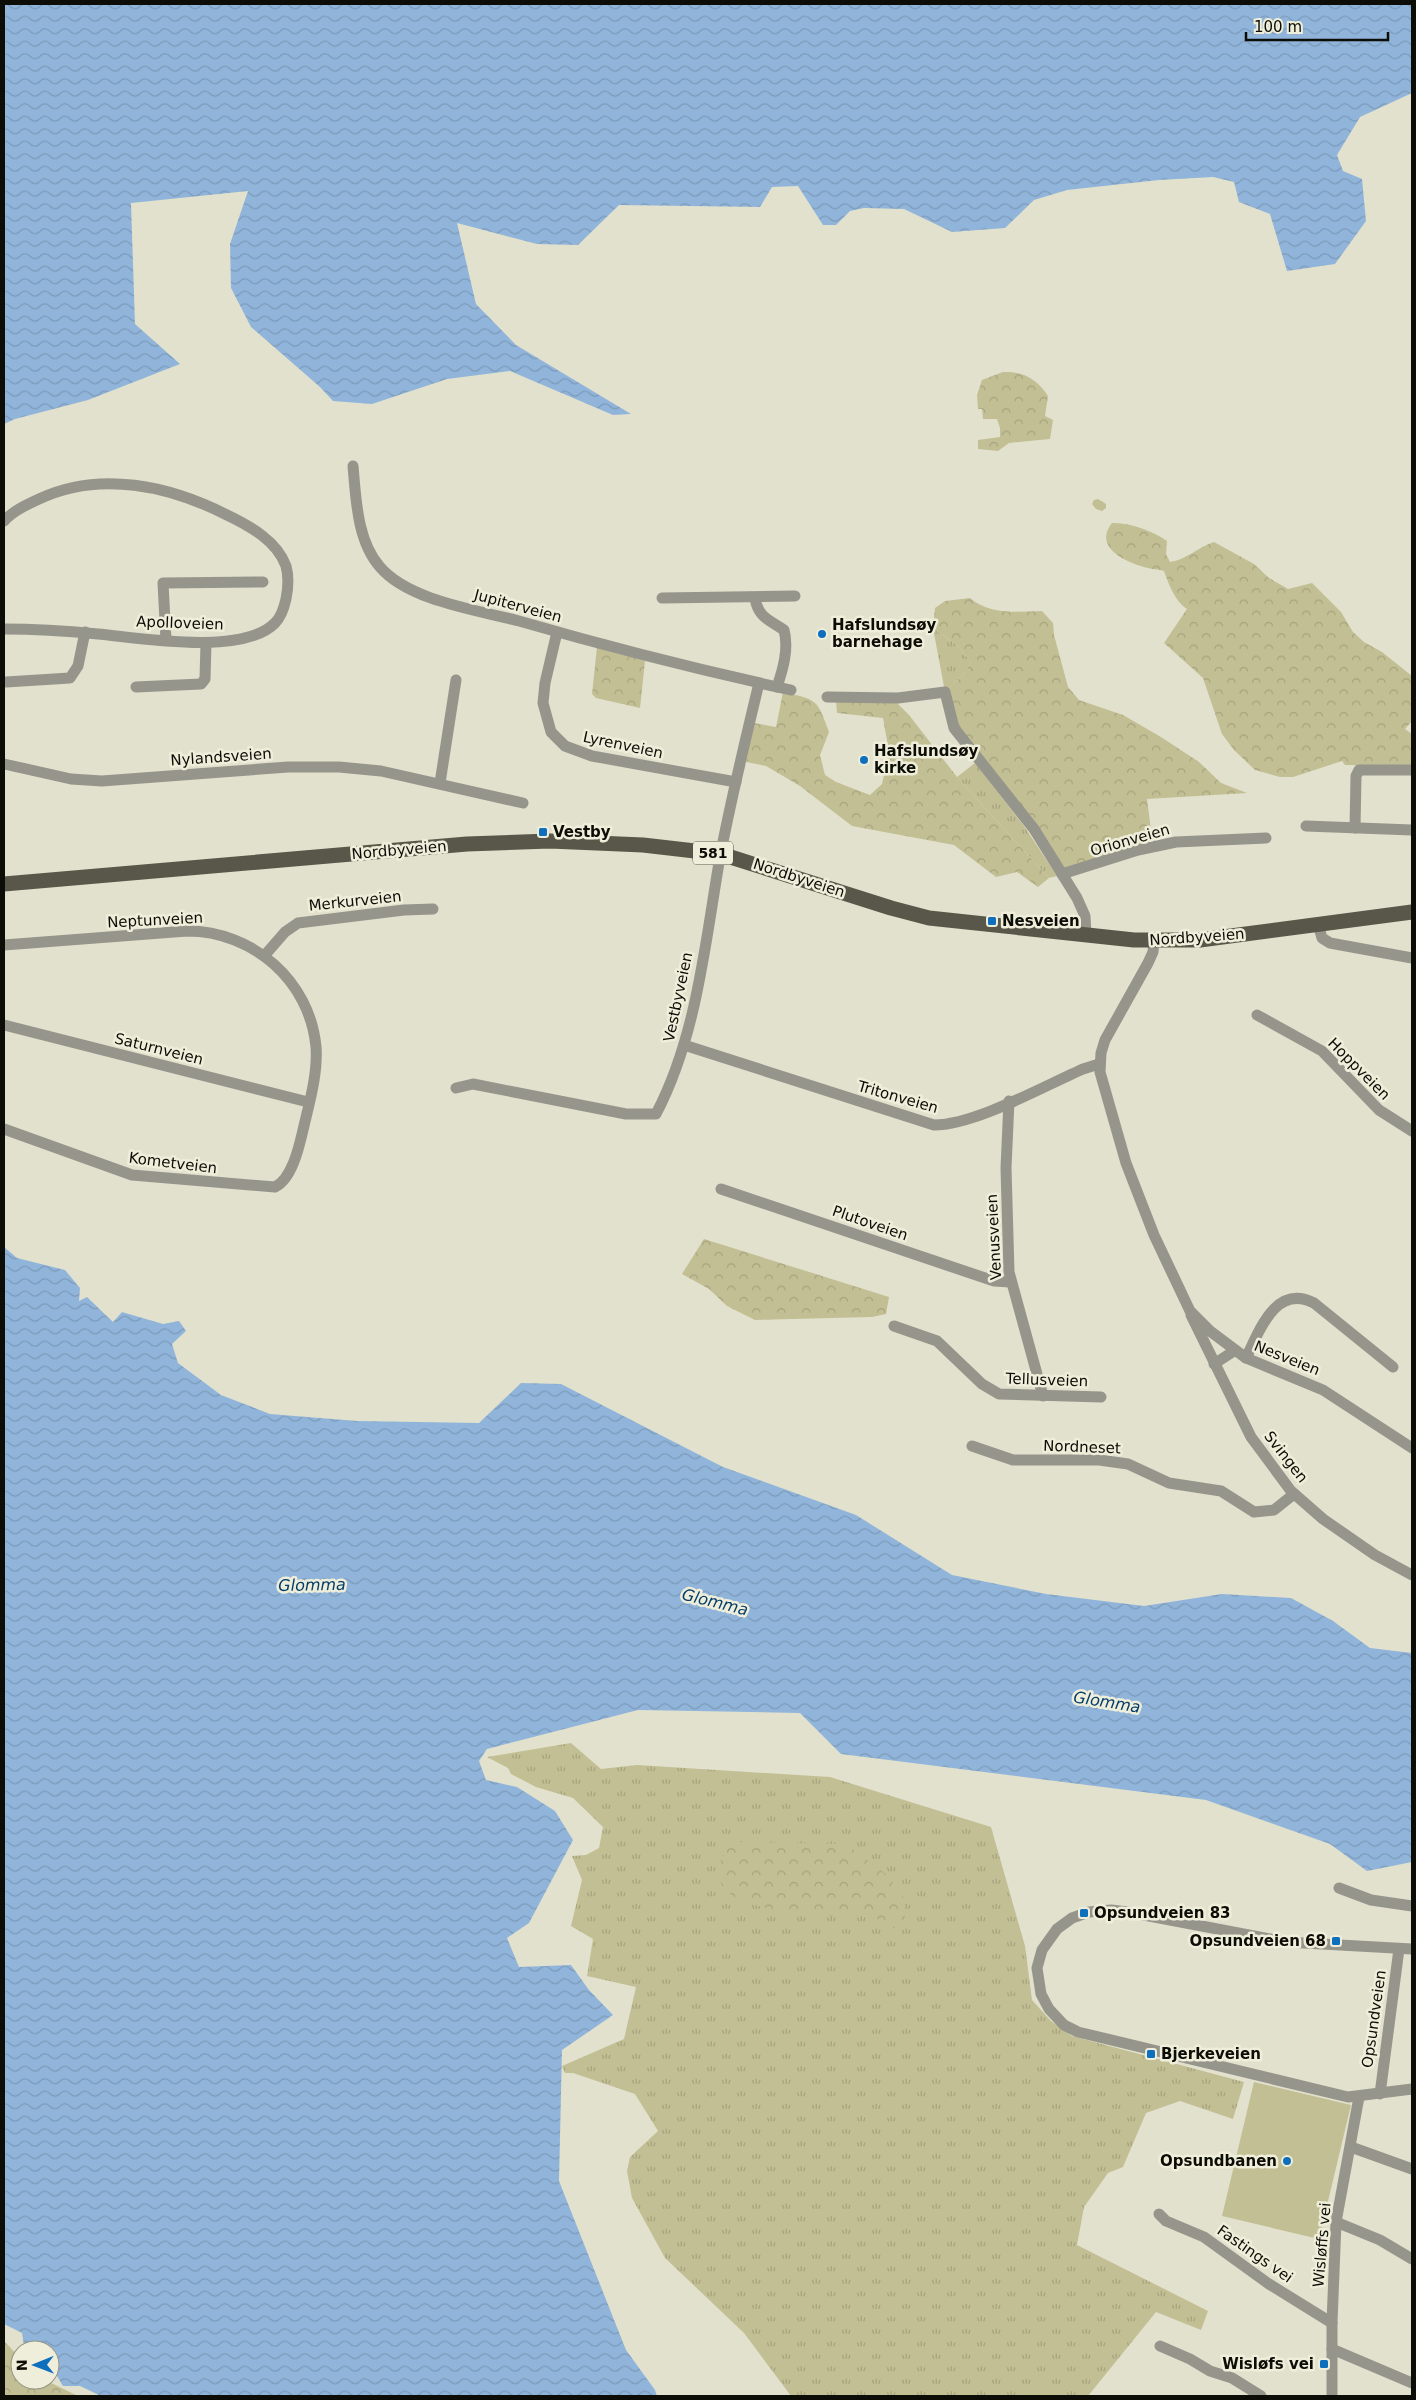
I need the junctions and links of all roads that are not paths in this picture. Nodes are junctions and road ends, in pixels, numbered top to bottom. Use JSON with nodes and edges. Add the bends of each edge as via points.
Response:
{"nodes":[{"id":1,"x":353,"y":466,"type":"dead end"},
{"id":2,"x":4,"y":521,"type":"edge"},
{"id":3,"x":263,"y":582,"type":"dead end"},
{"id":4,"x":795,"y":596,"type":"dead end"},
{"id":5,"x":662,"y":598,"type":"dead end"},
{"id":6,"x":755,"y":598,"type":"junction"},
{"id":7,"x":4,"y":629,"type":"edge"},
{"id":8,"x":85,"y":632,"type":"junction"},
{"id":9,"x":557,"y":632,"type":"junction"},
{"id":10,"x":166,"y":640,"type":"junction"},
{"id":11,"x":206,"y":643,"type":"junction"},
{"id":12,"x":456,"y":680,"type":"dead end"},
{"id":13,"x":6,"y":682,"type":"dead end"},
{"id":14,"x":759,"y":683,"type":"junction"},
{"id":15,"x":136,"y":687,"type":"dead end"},
{"id":16,"x":777,"y":688,"type":"junction"},
{"id":17,"x":791,"y":690,"type":"dead end"},
{"id":18,"x":827,"y":697,"type":"dead end"},
{"id":19,"x":4,"y":764,"type":"edge"},
{"id":20,"x":1412,"y":770,"type":"edge"},
{"id":21,"x":736,"y":782,"type":"junction"},
{"id":22,"x":440,"y":783,"type":"junction"},
{"id":23,"x":523,"y":803,"type":"dead end"},
{"id":24,"x":1306,"y":826,"type":"dead end"},
{"id":25,"x":1355,"y":828,"type":"junction"},
{"id":26,"x":1412,"y":830,"type":"edge"},
{"id":27,"x":1266,"y":838,"type":"dead end"},
{"id":28,"x":721,"y":854,"type":"junction"},
{"id":29,"x":1062,"y":874,"type":"junction"},
{"id":30,"x":4,"y":884,"type":"edge"},
{"id":31,"x":433,"y":909,"type":"dead end"},
{"id":32,"x":1412,"y":912,"type":"edge"},
{"id":33,"x":1318,"y":924,"type":"junction"},
{"id":34,"x":1086,"y":936,"type":"junction"},
{"id":35,"x":1154,"y":941,"type":"junction"},
{"id":36,"x":4,"y":945,"type":"edge"},
{"id":37,"x":265,"y":955,"type":"junction"},
{"id":38,"x":1412,"y":958,"type":"edge"},
{"id":39,"x":1257,"y":1015,"type":"dead end"},
{"id":40,"x":4,"y":1025,"type":"edge"},
{"id":41,"x":684,"y":1045,"type":"junction"},
{"id":42,"x":1099,"y":1064,"type":"junction"},
{"id":43,"x":456,"y":1088,"type":"dead end"},
{"id":44,"x":1009,"y":1101,"type":"junction"},
{"id":45,"x":308,"y":1102,"type":"junction"},
{"id":46,"x":4,"y":1129,"type":"edge"},
{"id":47,"x":1412,"y":1131,"type":"edge"},
{"id":48,"x":284,"y":1182,"type":"joint"},
{"id":49,"x":721,"y":1189,"type":"dead end"},
{"id":50,"x":1010,"y":1282,"type":"junction"},
{"id":51,"x":1190,"y":1311,"type":"junction"},
{"id":52,"x":894,"y":1326,"type":"dead end"},
{"id":53,"x":1234,"y":1351,"type":"junction"},
{"id":54,"x":1246,"y":1358,"type":"junction"},
{"id":55,"x":1214,"y":1364,"type":"junction"},
{"id":56,"x":1393,"y":1367,"type":"dead end"},
{"id":57,"x":1043,"y":1396,"type":"junction"},
{"id":58,"x":1101,"y":1397,"type":"dead end"},
{"id":59,"x":972,"y":1446,"type":"dead end"},
{"id":60,"x":1412,"y":1448,"type":"edge"},
{"id":61,"x":1294,"y":1494,"type":"junction"},
{"id":62,"x":1412,"y":1575,"type":"edge"},
{"id":63,"x":1339,"y":1888,"type":"dead end"},
{"id":64,"x":1412,"y":1906,"type":"edge"},
{"id":65,"x":1399,"y":1949,"type":"junction"},
{"id":66,"x":1412,"y":1949,"type":"edge"},
{"id":67,"x":1412,"y":2089,"type":"edge"},
{"id":68,"x":1380,"y":2094,"type":"junction"},
{"id":69,"x":1359,"y":2097,"type":"junction"},
{"id":70,"x":1351,"y":2147,"type":"junction"},
{"id":71,"x":1412,"y":2169,"type":"edge"},
{"id":72,"x":1159,"y":2214,"type":"dead end"},
{"id":73,"x":1336,"y":2222,"type":"junction"},
{"id":74,"x":1412,"y":2259,"type":"edge"},
{"id":75,"x":1332,"y":2324,"type":"junction"},
{"id":76,"x":1160,"y":2346,"type":"dead end"},
{"id":77,"x":1332,"y":2349,"type":"junction"},
{"id":78,"x":1412,"y":2383,"type":"edge"},
{"id":79,"x":1261,"y":2396,"type":"edge"},
{"id":80,"x":1332,"y":2396,"type":"edge"}],
"edges":[{"from":1,"to":9,"type":"street","name":"Jupiterveien","via":[[362,530],[373,558],[390,578],[428,596]]},
{"from":2,"to":11,"type":"street","name":"Apolloveien","via":[[28,504],[59,491],[119,483],[194,500],[243,523],[280,553],[288,574],[285,603],[275,623],[262,632]]},
{"from":3,"to":10,"type":"street","via":[[163,583]]},
{"from":4,"to":6,"type":"street"},
{"from":5,"to":6,"type":"street"},
{"from":6,"to":16,"type":"street","via":[[761,615],[784,630],[787,641]]},
{"from":7,"to":8,"type":"street","name":"Apolloveien"},
{"from":8,"to":10,"type":"street","name":"Apolloveien"},
{"from":8,"to":13,"type":"street","via":[[78,666],[70,678]]},
{"from":9,"to":14,"type":"street","name":"Jupiterveien"},
{"from":9,"to":21,"type":"street","name":"Lyrenveien","via":[[545,683],[544,703],[552,732],[565,746],[601,758]]},
{"from":10,"to":11,"type":"street","name":"Apolloveien"},
{"from":11,"to":15,"type":"street","via":[[205,679],[201,684]]},
{"from":12,"to":22,"type":"street"},
{"from":14,"to":16,"type":"street","name":"Jupiterveien"},
{"from":14,"to":21,"type":"street","name":"Vestbyveien"},
{"from":16,"to":17,"type":"street","name":"Jupiterveien"},
{"from":18,"to":29,"type":"street","via":[[898,698],[945,692],[954,728],[1034,829]]},
{"from":19,"to":22,"type":"street","name":"Nylandsveien","via":[[90,781],[327,767],[381,771]]},
{"from":20,"to":25,"type":"street","via":[[1359,770],[1356,776]]},
{"from":21,"to":28,"type":"street","name":"Vestbyveien"},
{"from":22,"to":23,"type":"street","name":"Nylandsveien"},
{"from":24,"to":25,"type":"street"},
{"from":25,"to":26,"type":"street"},
{"from":27,"to":29,"type":"street","name":"Orionveien","via":[[1176,842],[1138,850]]},
{"from":28,"to":30,"type":"main road","name":"Nordbyveien","number":"581","via":[[596,842],[497,842]]},
{"from":28,"to":34,"type":"main road","name":"Nordbyveien","number":"581","via":[[929,918]]},
{"from":28,"to":41,"type":"street","name":"Vestbyveien"},
{"from":29,"to":34,"type":"street","via":[[1085,916]]},
{"from":31,"to":37,"type":"street","name":"Merkurveien","via":[[298,923],[285,932]]},
{"from":32,"to":33,"type":"main road","name":"Nordbyveien","number":"581"},
{"from":33,"to":35,"type":"main road","name":"Nordbyveien","number":"581","via":[[1200,940]]},
{"from":33,"to":38,"type":"street","via":[[1320,935],[1330,943]]},
{"from":34,"to":35,"type":"main road","name":"Nordbyveien","number":"581"},
{"from":35,"to":42,"type":"street","name":"Nesveien","via":[[1148,964],[1105,1040]]},
{"from":36,"to":37,"type":"street","name":"Neptunveien","via":[[196,931],[216,932]]},
{"from":37,"to":45,"type":"street","name":"Neptunveien","via":[[293,986],[310,1021],[316,1057]]},
{"from":39,"to":47,"type":"street","name":"Hoppveien","via":[[1322,1051],[1374,1106]]},
{"from":40,"to":45,"type":"street","name":"Saturnveien"},
{"from":41,"to":43,"type":"street","name":"Vestbyveien","via":[[656,1114],[626,1114],[473,1084]]},
{"from":41,"to":44,"type":"street","name":"Tritonveien","via":[[934,1125],[960,1122]]},
{"from":42,"to":44,"type":"street","name":"Tritonveien"},
{"from":42,"to":51,"type":"street","name":"Nesveien","via":[[1107,1103],[1126,1163],[1154,1235]]},
{"from":44,"to":50,"type":"street","name":"Venusveien","via":[[1006,1176]]},
{"from":45,"to":48,"type":"street","name":"Neptunveien","via":[[300,1141]]},
{"from":46,"to":48,"type":"street","name":"Kometveien","via":[[132,1175],[271,1187]]},
{"from":49,"to":50,"type":"street","name":"Plutoveien","via":[[994,1281]]},
{"from":50,"to":57,"type":"street","name":"Venusveien"},
{"from":51,"to":53,"type":"street","name":"Nesveien"},
{"from":51,"to":55,"type":"street","name":"Svingen"},
{"from":52,"to":57,"type":"street","name":"Tellusveien","via":[[937,1341],[994,1392],[1011,1396]]},
{"from":53,"to":54,"type":"street","name":"Nesveien"},
{"from":53,"to":55,"type":"street"},
{"from":54,"to":56,"type":"street","via":[[1273,1308],[1286,1301],[1301,1299],[1314,1303]]},
{"from":54,"to":60,"type":"street","name":"Nesveien","via":[[1323,1390]]},
{"from":55,"to":61,"type":"street","name":"Svingen","via":[[1250,1437]]},
{"from":57,"to":58,"type":"street","name":"Tellusveien"},
{"from":59,"to":61,"type":"street","name":"Nordneset","via":[[1017,1460],[1099,1460],[1128,1464],[1169,1483],[1222,1490],[1254,1512],[1274,1510]]},
{"from":61,"to":62,"type":"street","name":"Svingen","via":[[1323,1520]]},
{"from":63,"to":64,"type":"street","via":[[1371,1900]]},
{"from":65,"to":66,"type":"street","name":"Opsundveien"},
{"from":65,"to":68,"type":"street","name":"Opsundveien"},
{"from":65,"to":69,"type":"street","name":"Opsundveien","via":[[1286,1942],[1111,1910],[1089,1912],[1066,1922],[1052,1935],[1039,1957],[1037,1976],[1044,2002],[1058,2021],[1078,2032],[1315,2090]]},
{"from":67,"to":68,"type":"street"},
{"from":68,"to":69,"type":"street"},
{"from":69,"to":70,"type":"street","name":"Wisløffs vei"},
{"from":70,"to":71,"type":"street"},
{"from":70,"to":73,"type":"street","name":"Wisløffs vei"},
{"from":72,"to":75,"type":"street","name":"Fastings vei","via":[[1166,2221],[1204,2237]]},
{"from":73,"to":74,"type":"street","via":[[1380,2240]]},
{"from":73,"to":75,"type":"street","name":"Wisløffs vei"},
{"from":75,"to":77,"type":"street","name":"Wisløffs vei"},
{"from":76,"to":79,"type":"street","via":[[1210,2371],[1232,2378]]},
{"from":77,"to":78,"type":"street"},
{"from":77,"to":80,"type":"street","name":"Wisløffs vei"}]}
